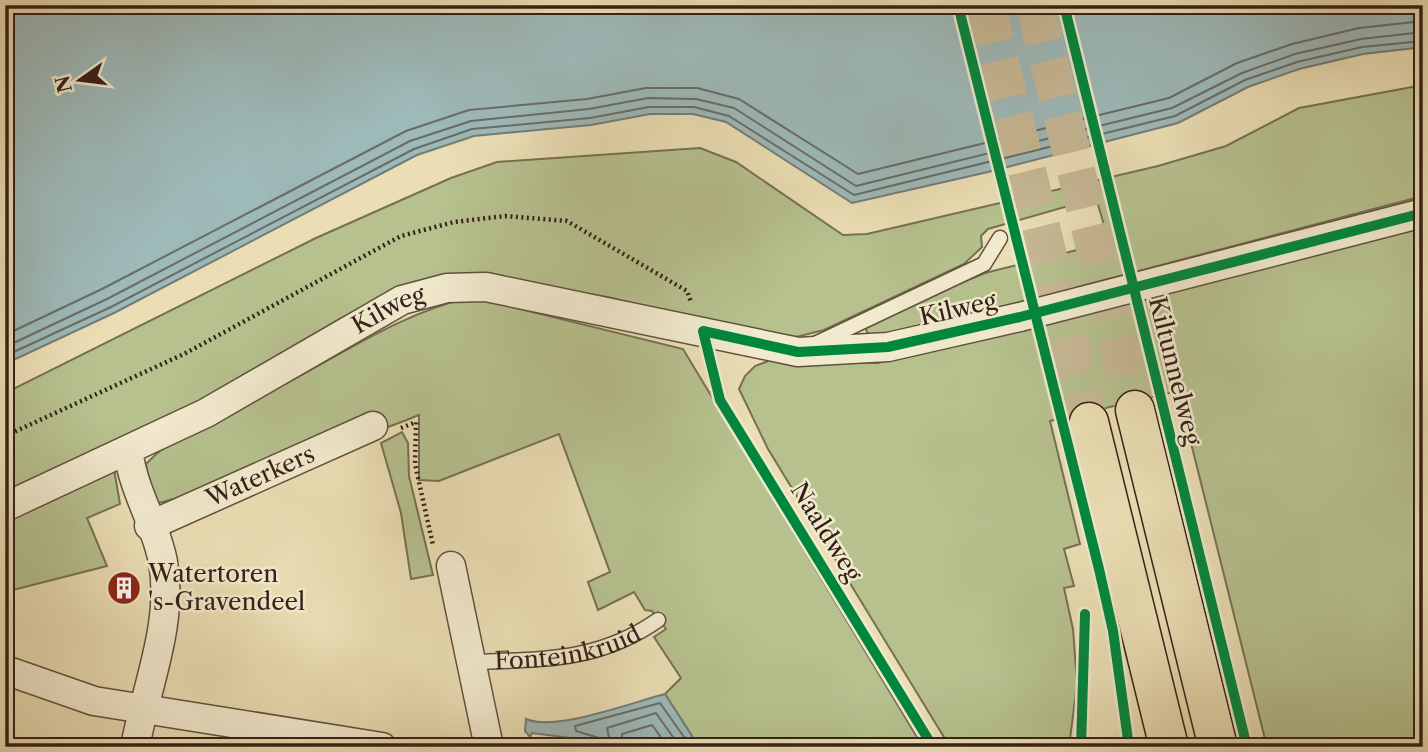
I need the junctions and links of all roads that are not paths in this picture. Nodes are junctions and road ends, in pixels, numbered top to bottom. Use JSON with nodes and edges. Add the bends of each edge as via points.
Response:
{"nodes":[{"id":1,"x":1423,"y":213,"type":"edge"},
{"id":2,"x":1000,"y":238,"type":"dead end"},
{"id":3,"x":798,"y":352,"type":"junction"},
{"id":4,"x":1135,"y":410,"type":"tunnel mouth"},
{"id":5,"x":1089,"y":422,"type":"tunnel mouth"},
{"id":6,"x":373,"y":426,"type":"dead end"},
{"id":7,"x":128,"y":450,"type":"junction"},
{"id":8,"x":5,"y":507,"type":"edge"},
{"id":9,"x":149,"y":526,"type":"junction"},
{"id":10,"x":451,"y":566,"type":"road end"},
{"id":11,"x":658,"y":620,"type":"dead end"},
{"id":12,"x":473,"y":662,"type":"junction"},
{"id":13,"x":5,"y":670,"type":"edge"},
{"id":14,"x":142,"y":710,"type":"junction"},
{"id":15,"x":135,"y":747,"type":"edge"},
{"id":16,"x":382,"y":747,"type":"edge"},
{"id":17,"x":489,"y":747,"type":"edge"},
{"id":18,"x":1169,"y":747,"type":"edge"},
{"id":19,"x":1218,"y":747,"type":"edge"}],
"edges":[{"from":1,"to":3,"type":"street","name":"Kilweg","via":[[954,333],[888,347]]},
{"from":2,"to":3,"type":"lane","via":[[984,264]]},
{"from":3,"to":7,"type":"street","name":"Kilweg","via":[[486,287],[447,288],[402,300],[206,413]]},
{"from":4,"to":19,"type":"main road","name":"Kiltunnelweg"},
{"from":5,"to":18,"type":"main road"},
{"from":6,"to":9,"type":"street","name":"Waterkers"},
{"from":7,"to":8,"type":"street","name":"Kilweg"},
{"from":7,"to":9,"type":"street"},
{"from":9,"to":14,"type":"street","via":[[163,561],[166,611]]},
{"from":10,"to":12,"type":"street","name":"Fonteinkruid"},
{"from":11,"to":12,"type":"lane","name":"Fonteinkruid","via":[[633,637],[569,657]]},
{"from":12,"to":17,"type":"street","name":"Fonteinkruid"},
{"from":13,"to":14,"type":"street","via":[[94,701]]},
{"from":14,"to":15,"type":"street"},
{"from":14,"to":16,"type":"street"}]}
